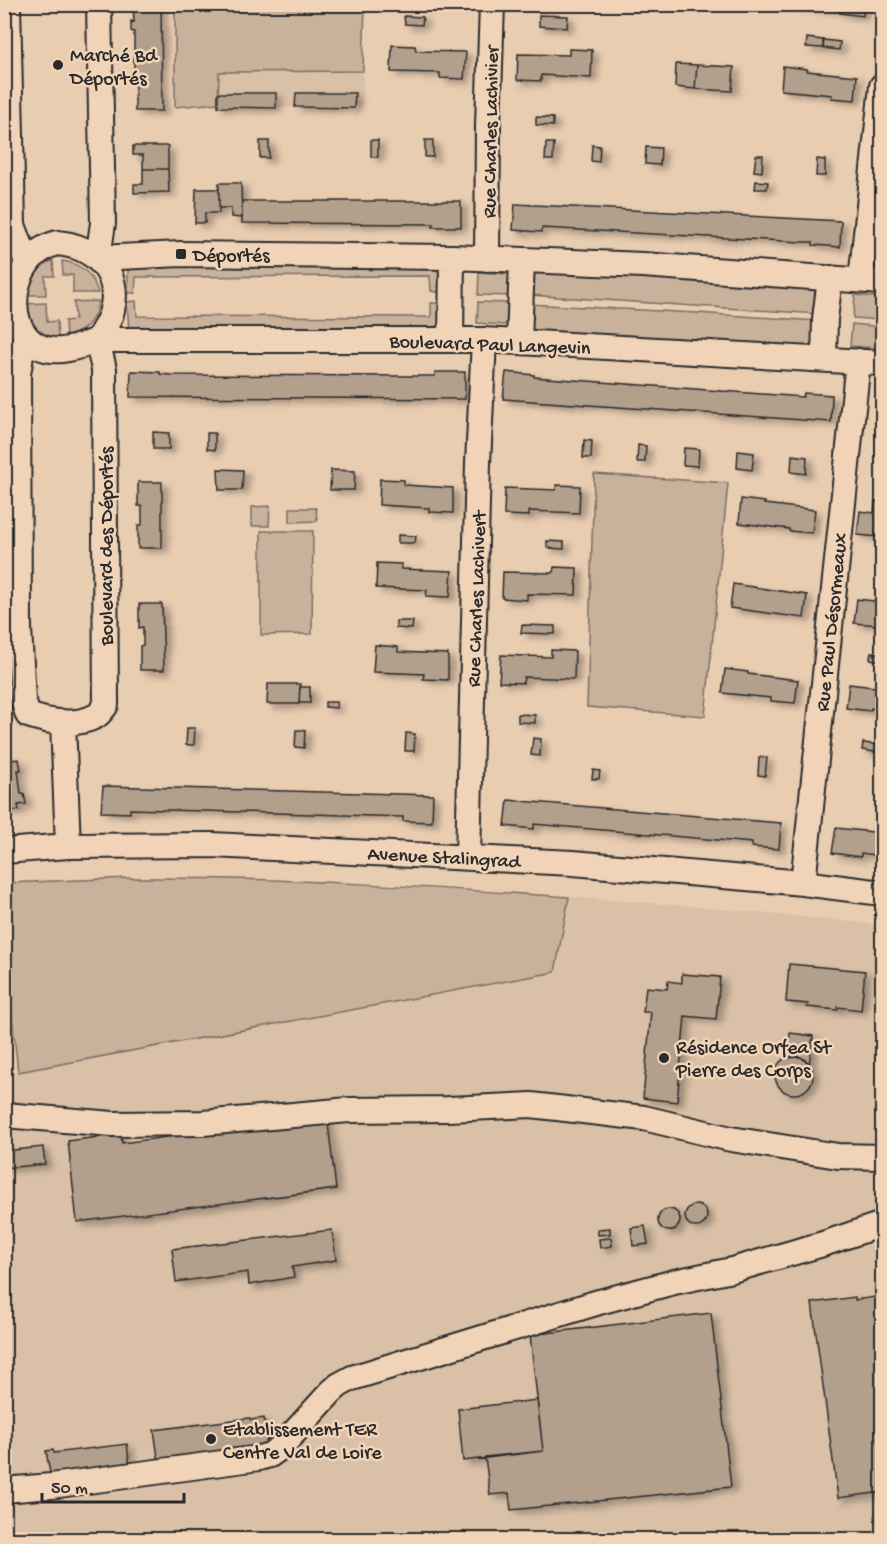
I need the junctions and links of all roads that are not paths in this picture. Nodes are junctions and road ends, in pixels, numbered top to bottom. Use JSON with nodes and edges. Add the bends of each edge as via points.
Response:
{"nodes":[{"id":1,"x":8,"y":4,"type":"edge"},
{"id":2,"x":99,"y":4,"type":"edge"},
{"id":3,"x":492,"y":4,"type":"edge"},
{"id":4,"x":882,"y":86,"type":"edge"},
{"id":5,"x":9,"y":225,"type":"edge"},
{"id":6,"x":25,"y":256,"type":"junction"},
{"id":7,"x":452,"y":257,"type":"junction"},
{"id":8,"x":98,"y":258,"type":"junction"},
{"id":9,"x":487,"y":259,"type":"junction"},
{"id":10,"x":522,"y":260,"type":"junction"},
{"id":11,"x":7,"y":278,"type":"edge"},
{"id":12,"x":830,"y":278,"type":"junction"},
{"id":13,"x":872,"y":281,"type":"edge"},
{"id":14,"x":13,"y":326,"type":"edge"},
{"id":15,"x":98,"y":340,"type":"junction"},
{"id":16,"x":451,"y":340,"type":"junction"},
{"id":17,"x":484,"y":340,"type":"junction"},
{"id":18,"x":519,"y":342,"type":"junction"},
{"id":19,"x":824,"y":358,"type":"junction"},
{"id":20,"x":858,"y":361,"type":"junction"},
{"id":21,"x":882,"y":363,"type":"edge"},
{"id":22,"x":11,"y":374,"type":"edge"},
{"id":23,"x":12,"y":628,"type":"edge"},
{"id":24,"x":63,"y":722,"type":"junction"},
{"id":25,"x":68,"y":846,"type":"junction"},
{"id":26,"x":4,"y":851,"type":"edge"},
{"id":27,"x":468,"y":857,"type":"junction"},
{"id":28,"x":802,"y":883,"type":"junction"},
{"id":29,"x":882,"y":893,"type":"edge"},
{"id":30,"x":4,"y":1115,"type":"edge"},
{"id":31,"x":882,"y":1157,"type":"edge"},
{"id":32,"x":882,"y":1224,"type":"edge"},
{"id":33,"x":4,"y":1490,"type":"edge"}],
"edges":[{"from":1,"to":5,"type":"street"},
{"from":2,"to":8,"type":"street","via":[[103,223]]},
{"from":3,"to":9,"type":"street","name":"Rue Charles Lachivier"},
{"from":4,"to":13,"type":"street"},
{"from":5,"to":6,"type":"street"},
{"from":6,"to":8,"type":"street","via":[[57,243],[79,247]]},
{"from":6,"to":11,"type":"street"},
{"from":7,"to":8,"type":"street","via":[[182,254]]},
{"from":7,"to":9,"type":"street"},
{"from":7,"to":16,"type":"street"},
{"from":8,"to":15,"type":"street","via":[[112,283],[114,296]]},
{"from":9,"to":10,"type":"street"},
{"from":10,"to":12,"type":"street"},
{"from":10,"to":18,"type":"street"},
{"from":11,"to":14,"type":"street","via":[[6,300]]},
{"from":12,"to":13,"type":"street"},
{"from":12,"to":19,"type":"street"},
{"from":14,"to":15,"type":"street","via":[[35,345],[48,349],[61,351]]},
{"from":14,"to":22,"type":"street","name":"Boulevard des Déportés"},
{"from":15,"to":16,"type":"street","name":"Boulevard Paul Langevin"},
{"from":15,"to":24,"type":"street","name":"Boulevard des Déportés","via":[[104,369],[106,705],[98,716]]},
{"from":16,"to":17,"type":"street","name":"Boulevard Paul Langevin"},
{"from":17,"to":18,"type":"street","name":"Boulevard Paul Langevin"},
{"from":17,"to":27,"type":"street","name":"Rue Charles Lachivert"},
{"from":18,"to":19,"type":"street","name":"Boulevard Paul Langevin"},
{"from":19,"to":20,"type":"street","name":"Boulevard Paul Langevin"},
{"from":20,"to":21,"type":"street","name":"Boulevard Paul Langevin"},
{"from":20,"to":28,"type":"street","name":"Rue Paul Désormeaux"},
{"from":22,"to":23,"type":"street","name":"Boulevard des Déportés"},
{"from":23,"to":24,"type":"street","name":"Boulevard des Déportés","via":[[28,715]]},
{"from":24,"to":25,"type":"street"},
{"from":25,"to":26,"type":"street","name":"Avenue Stalingrad"},
{"from":25,"to":27,"type":"street","name":"Avenue Stalingrad","via":[[212,844]]},
{"from":27,"to":28,"type":"street","name":"Avenue Stalingrad"},
{"from":28,"to":29,"type":"street","name":"Avenue Stalingrad"},
{"from":30,"to":31,"type":"street","via":[[113,1124],[203,1123],[349,1110],[531,1105],[644,1118],[731,1139],[838,1156]]},
{"from":32,"to":33,"type":"street","via":[[732,1270],[598,1302],[352,1378],[339,1385],[270,1455]]}]}
